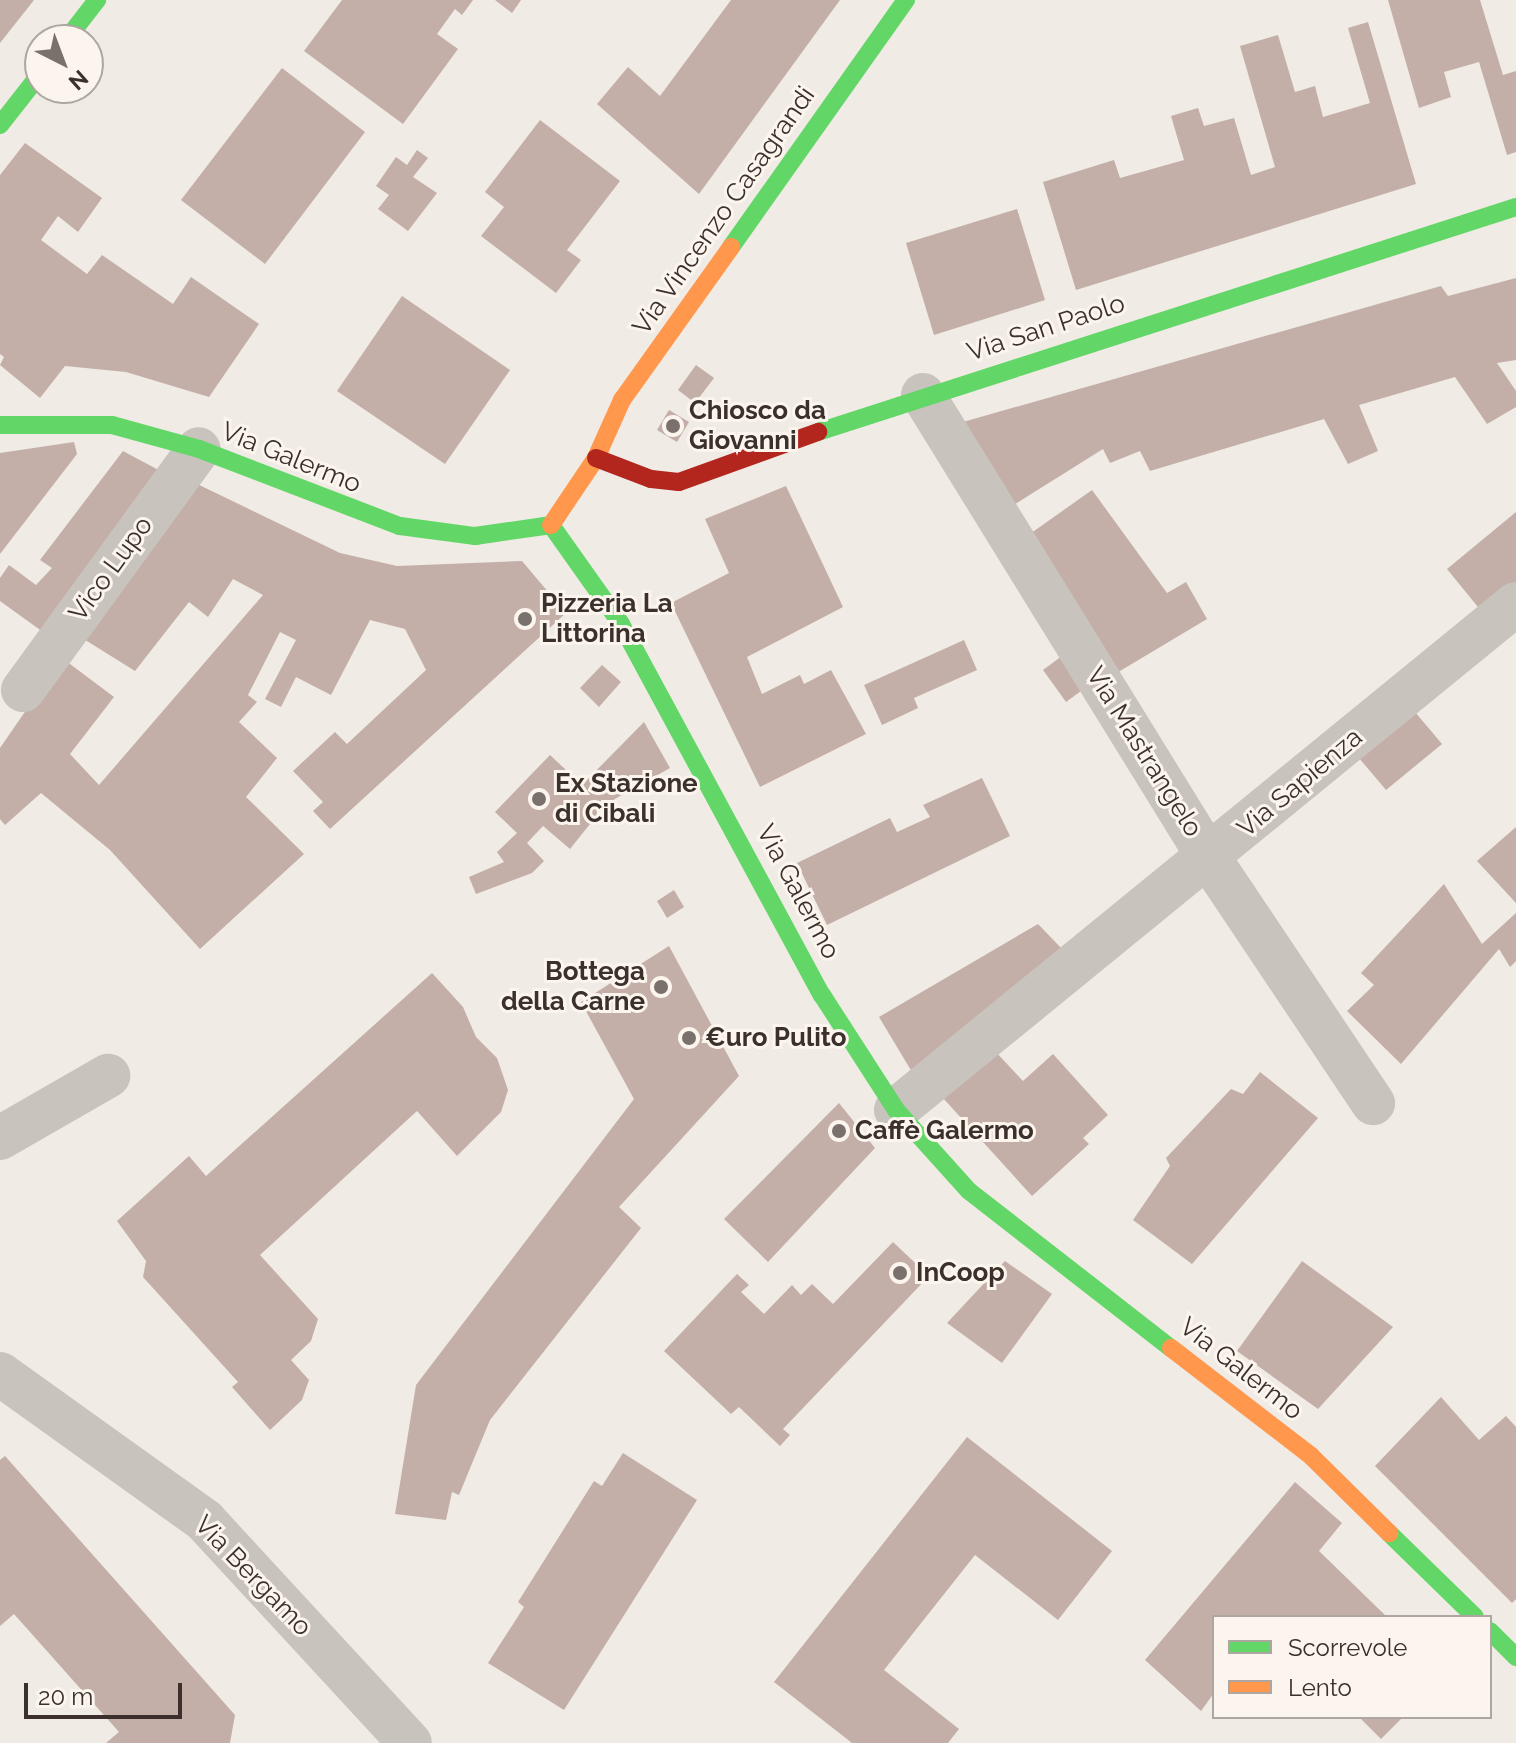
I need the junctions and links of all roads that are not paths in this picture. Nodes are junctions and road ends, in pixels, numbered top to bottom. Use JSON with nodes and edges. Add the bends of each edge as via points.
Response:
{"nodes":[{"id":1,"x":97,"y":0,"type":"edge"},
{"id":2,"x":906,"y":0,"type":"edge"},
{"id":3,"x":78,"y":24,"type":"edge"},
{"id":4,"x":24,"y":94,"type":"edge"},
{"id":5,"x":0,"y":125,"type":"edge"},
{"id":6,"x":1516,"y":207,"type":"edge"},
{"id":7,"x":923,"y":395,"type":"junction"},
{"id":8,"x":0,"y":425,"type":"edge"},
{"id":9,"x":199,"y":449,"type":"junction"},
{"id":10,"x":596,"y":458,"type":"junction"},
{"id":11,"x":551,"y":525,"type":"junction"},
{"id":12,"x":1516,"y":604,"type":"edge"},
{"id":13,"x":23,"y":690,"type":"dead end"},
{"id":14,"x":1209,"y":858,"type":"junction"},
{"id":15,"x":108,"y":1076,"type":"dead end"},
{"id":16,"x":1373,"y":1103,"type":"dead end"},
{"id":17,"x":896,"y":1110,"type":"junction"},
{"id":18,"x":0,"y":1138,"type":"edge"},
{"id":19,"x":0,"y":1374,"type":"edge"},
{"id":20,"x":1473,"y":1615,"type":"edge"},
{"id":21,"x":1492,"y":1633,"type":"edge"},
{"id":22,"x":1516,"y":1657,"type":"edge"},
{"id":23,"x":410,"y":1743,"type":"edge"}],
"edges":[{"from":1,"to":3,"type":"main road"},
{"from":2,"to":10,"type":"main road","name":"Via Vincenzo Casagrandi","via":[[622,400]]},
{"from":4,"to":5,"type":"main road"},
{"from":6,"to":7,"type":"main road","name":"Via San Paolo"},
{"from":7,"to":10,"type":"main road","name":"Via San Paolo","via":[[679,482],[651,479]]},
{"from":7,"to":14,"type":"street","name":"Via Mastrangelo"},
{"from":8,"to":9,"type":"main road","name":"Via Galermo","via":[[112,425]]},
{"from":9,"to":11,"type":"main road","name":"Via Galermo","via":[[400,526],[475,536]]},
{"from":9,"to":13,"type":"street","name":"Vico Lupo"},
{"from":10,"to":11,"type":"main road","name":"Via Vincenzo Casagrandi"},
{"from":11,"to":17,"type":"main road","name":"Via Galermo","via":[[621,624],[822,995]]},
{"from":12,"to":14,"type":"street","name":"Via Sapienza"},
{"from":14,"to":16,"type":"street","name":"Via Mastrangelo"},
{"from":14,"to":17,"type":"street","name":"Via Sapienza"},
{"from":15,"to":18,"type":"street"},
{"from":17,"to":20,"type":"main road","name":"Via Galermo","via":[[969,1191],[1311,1456]]},
{"from":19,"to":23,"type":"street","name":"Via Bergamo","via":[[205,1521]]},
{"from":21,"to":22,"type":"main road"}]}
